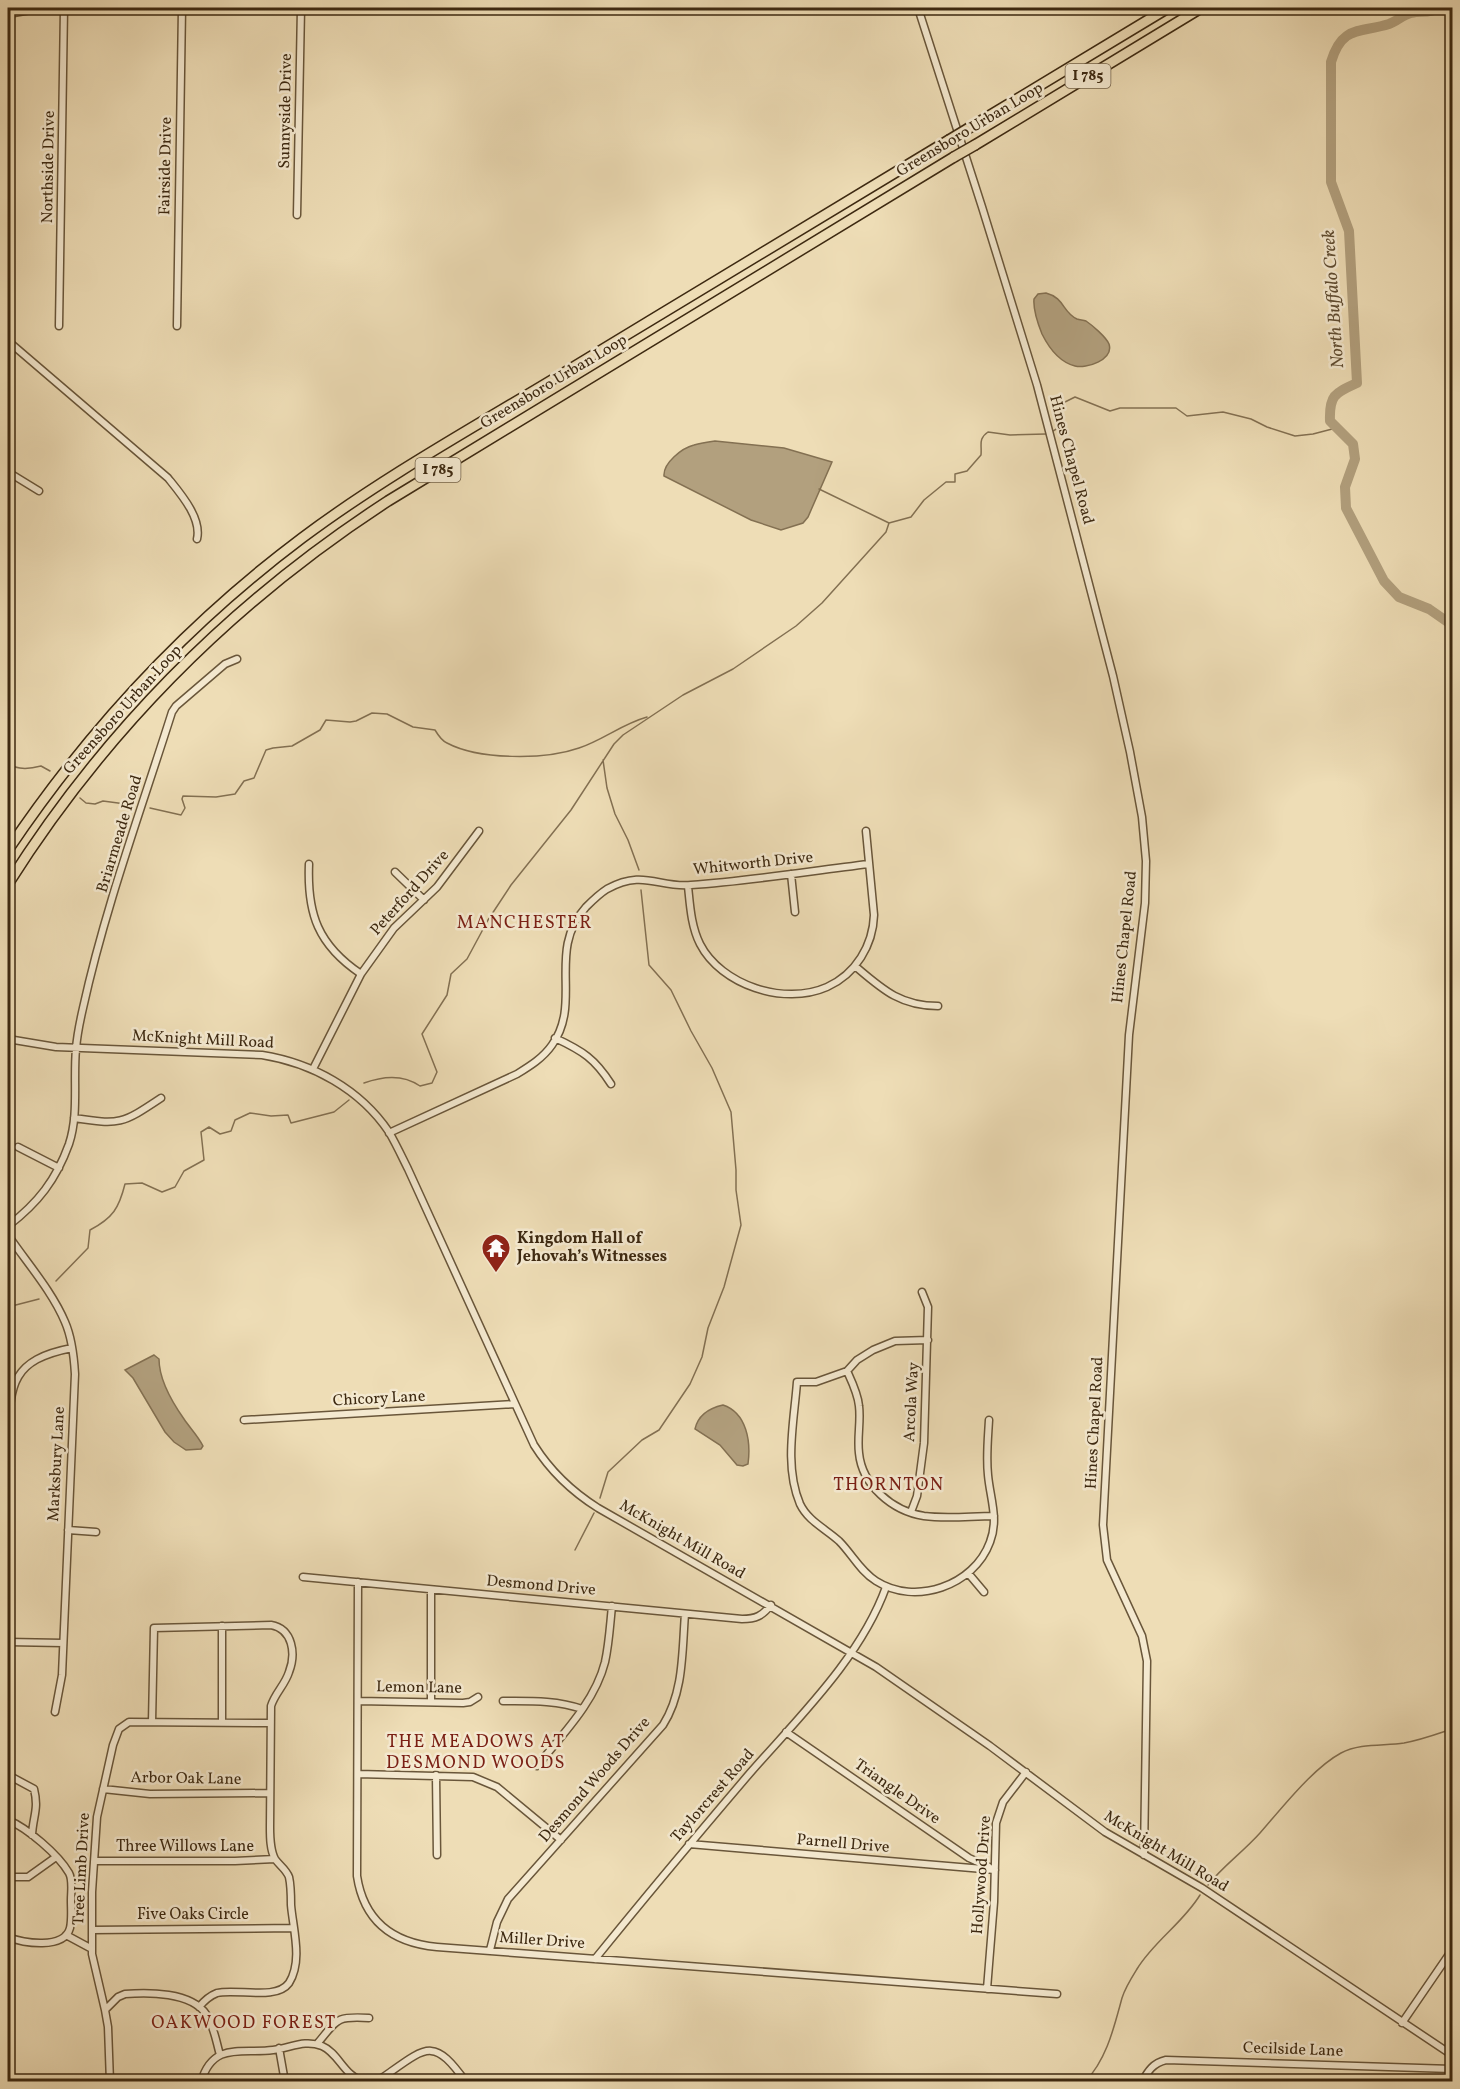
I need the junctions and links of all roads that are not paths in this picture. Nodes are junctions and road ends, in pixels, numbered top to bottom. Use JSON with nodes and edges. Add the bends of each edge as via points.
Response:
{"nodes":[{"id":1,"x":42,"y":8,"type":"edge"},
{"id":2,"x":64,"y":8,"type":"edge"},
{"id":3,"x":182,"y":8,"type":"edge"},
{"id":4,"x":301,"y":8,"type":"edge"},
{"id":5,"x":918,"y":8,"type":"edge"},
{"id":6,"x":1168,"y":8,"type":"edge"},
{"id":7,"x":1201,"y":8,"type":"edge"},
{"id":8,"x":8,"y":14,"type":"edge"},
{"id":9,"x":297,"y":215,"type":"dead end"},
{"id":10,"x":59,"y":326,"type":"dead end"},
{"id":11,"x":177,"y":326,"type":"dead end"},
{"id":12,"x":8,"y":341,"type":"edge"},
{"id":13,"x":8,"y":472,"type":"edge"},
{"id":14,"x":39,"y":491,"type":"dead end"},
{"id":15,"x":197,"y":539,"type":"dead end"},
{"id":16,"x":237,"y":659,"type":"dead end"},
{"id":17,"x":479,"y":831,"type":"dead end"},
{"id":18,"x":866,"y":831,"type":"dead end"},
{"id":19,"x":8,"y":850,"type":"edge"},
{"id":20,"x":309,"y":864,"type":"dead end"},
{"id":21,"x":869,"y":864,"type":"junction"},
{"id":22,"x":395,"y":872,"type":"dead end"},
{"id":23,"x":791,"y":874,"type":"junction"},
{"id":24,"x":8,"y":884,"type":"edge"},
{"id":25,"x":688,"y":886,"type":"junction"},
{"id":26,"x":424,"y":900,"type":"junction"},
{"id":27,"x":795,"y":912,"type":"dead end"},
{"id":28,"x":855,"y":966,"type":"junction"},
{"id":29,"x":361,"y":974,"type":"junction"},
{"id":30,"x":938,"y":1006,"type":"dead end"},
{"id":31,"x":555,"y":1038,"type":"junction"},
{"id":32,"x":11,"y":1040,"type":"edge"},
{"id":33,"x":76,"y":1047,"type":"junction"},
{"id":34,"x":313,"y":1069,"type":"junction"},
{"id":35,"x":611,"y":1084,"type":"dead end"},
{"id":36,"x":161,"y":1098,"type":"dead end"},
{"id":37,"x":74,"y":1118,"type":"junction"},
{"id":38,"x":389,"y":1132,"type":"junction"},
{"id":39,"x":18,"y":1147,"type":"dead end"},
{"id":40,"x":59,"y":1168,"type":"junction"},
{"id":41,"x":8,"y":1226,"type":"edge"},
{"id":42,"x":8,"y":1235,"type":"edge"},
{"id":43,"x":922,"y":1292,"type":"dead end"},
{"id":44,"x":928,"y":1340,"type":"junction"},
{"id":45,"x":72,"y":1348,"type":"junction"},
{"id":46,"x":847,"y":1371,"type":"junction"},
{"id":47,"x":9,"y":1393,"type":"edge"},
{"id":48,"x":515,"y":1404,"type":"junction"},
{"id":49,"x":243,"y":1420,"type":"dead end"},
{"id":50,"x":989,"y":1420,"type":"dead end"},
{"id":51,"x":8,"y":1448,"type":"edge"},
{"id":52,"x":910,"y":1512,"type":"junction"},
{"id":53,"x":994,"y":1516,"type":"junction"},
{"id":54,"x":68,"y":1530,"type":"junction"},
{"id":55,"x":96,"y":1532,"type":"dead end"},
{"id":56,"x":968,"y":1573,"type":"junction"},
{"id":57,"x":303,"y":1576,"type":"dead end"},
{"id":58,"x":358,"y":1582,"type":"junction"},
{"id":59,"x":886,"y":1587,"type":"junction"},
{"id":60,"x":431,"y":1590,"type":"junction"},
{"id":61,"x":984,"y":1592,"type":"dead end"},
{"id":62,"x":771,"y":1605,"type":"junction"},
{"id":63,"x":612,"y":1606,"type":"junction"},
{"id":64,"x":686,"y":1614,"type":"junction"},
{"id":65,"x":222,"y":1626,"type":"junction"},
{"id":66,"x":8,"y":1642,"type":"edge"},
{"id":67,"x":63,"y":1643,"type":"junction"},
{"id":68,"x":852,"y":1652,"type":"junction"},
{"id":69,"x":478,"y":1697,"type":"dead end"},
{"id":70,"x":358,"y":1701,"type":"junction"},
{"id":71,"x":503,"y":1701,"type":"dead end"},
{"id":72,"x":430,"y":1702,"type":"junction"},
{"id":73,"x":582,"y":1709,"type":"junction"},
{"id":74,"x":55,"y":1712,"type":"dead end"},
{"id":75,"x":152,"y":1722,"type":"junction"},
{"id":76,"x":222,"y":1722,"type":"junction"},
{"id":77,"x":270,"y":1723,"type":"junction"},
{"id":78,"x":786,"y":1732,"type":"junction"},
{"id":79,"x":537,"y":1766,"type":"dead end"},
{"id":80,"x":1026,"y":1772,"type":"junction"},
{"id":81,"x":358,"y":1774,"type":"junction"},
{"id":82,"x":8,"y":1775,"type":"edge"},
{"id":83,"x":436,"y":1775,"type":"junction"},
{"id":84,"x":103,"y":1789,"type":"junction"},
{"id":85,"x":270,"y":1793,"type":"junction"},
{"id":86,"x":8,"y":1820,"type":"edge"},
{"id":87,"x":32,"y":1835,"type":"junction"},
{"id":88,"x":561,"y":1840,"type":"junction"},
{"id":89,"x":689,"y":1844,"type":"junction"},
{"id":90,"x":437,"y":1855,"type":"dead end"},
{"id":91,"x":1144,"y":1856,"type":"junction"},
{"id":92,"x":56,"y":1857,"type":"junction"},
{"id":93,"x":275,"y":1859,"type":"junction"},
{"id":94,"x":94,"y":1861,"type":"junction"},
{"id":95,"x":995,"y":1870,"type":"junction"},
{"id":96,"x":8,"y":1877,"type":"edge"},
{"id":97,"x":294,"y":1929,"type":"junction"},
{"id":98,"x":92,"y":1930,"type":"junction"},
{"id":99,"x":66,"y":1935,"type":"junction"},
{"id":100,"x":8,"y":1937,"type":"edge"},
{"id":101,"x":92,"y":1949,"type":"junction"},
{"id":102,"x":490,"y":1950,"type":"junction"},
{"id":103,"x":1452,"y":1950,"type":"edge"},
{"id":104,"x":595,"y":1959,"type":"junction"},
{"id":105,"x":987,"y":1989,"type":"junction"},
{"id":106,"x":1056,"y":1994,"type":"dead end"},
{"id":107,"x":199,"y":2007,"type":"junction"},
{"id":108,"x":105,"y":2010,"type":"junction"},
{"id":109,"x":369,"y":2018,"type":"dead end"},
{"id":110,"x":1402,"y":2023,"type":"junction"},
{"id":111,"x":317,"y":2044,"type":"junction"},
{"id":112,"x":279,"y":2048,"type":"junction"},
{"id":113,"x":220,"y":2055,"type":"junction"},
{"id":114,"x":1452,"y":2055,"type":"edge"},
{"id":115,"x":1452,"y":2069,"type":"edge"},
{"id":116,"x":110,"y":2082,"type":"edge"},
{"id":117,"x":201,"y":2082,"type":"edge"},
{"id":118,"x":285,"y":2082,"type":"edge"},
{"id":119,"x":466,"y":2082,"type":"edge"},
{"id":120,"x":1142,"y":2082,"type":"edge"}],
"edges":[{"from":1,"to":8,"type":"street"},
{"from":2,"to":10,"type":"street","name":"Northside Drive"},
{"from":3,"to":11,"type":"street","name":"Fairside Drive"},
{"from":4,"to":9,"type":"street","name":"Sunnyside Drive"},
{"from":5,"to":91,"type":"street","name":"Hines Chapel Road","via":[[1049,429],[1113,675],[1137,789],[1146,861],[1128,1063],[1103,1525],[1107,1560],[1142,1636],[1147,1661]]},
{"from":6,"to":19,"type":"highway","name":"Greensboro Urban Loop","number":"I 785","bridge":true,"via":[[404,470],[302,538],[206,617],[140,682],[73,760]]},
{"from":7,"to":24,"type":"highway","name":"Greensboro Urban Loop","number":"I 785","bridge":true,"via":[[346,529],[218,630],[174,672],[75,787]]},
{"from":12,"to":15,"type":"street","via":[[168,478],[193,516]]},
{"from":13,"to":14,"type":"street"},
{"from":16,"to":33,"type":"street","name":"Briarmeade Road","via":[[225,664],[172,712],[97,952]]},
{"from":17,"to":26,"type":"street","name":"Peterford Drive"},
{"from":18,"to":21,"type":"street"},
{"from":20,"to":29,"type":"street","via":[[309,894],[316,925],[336,955]]},
{"from":21,"to":23,"type":"street","name":"Whitworth Drive"},
{"from":21,"to":28,"type":"street","via":[[873,928]]},
{"from":22,"to":26,"type":"street"},
{"from":23,"to":25,"type":"street","name":"Whitworth Drive"},
{"from":23,"to":27,"type":"street"},
{"from":25,"to":28,"type":"street","via":[[693,927],[700,944],[726,975],[746,986],[810,992],[828,987]]},
{"from":25,"to":31,"type":"street","name":"Whitworth Drive","via":[[652,879],[629,880],[598,894],[579,915],[567,942],[565,1007]]},
{"from":26,"to":29,"type":"street","name":"Peterford Drive","via":[[394,928]]},
{"from":28,"to":30,"type":"street","via":[[897,998]]},
{"from":29,"to":34,"type":"street","name":"Peterford Drive"},
{"from":31,"to":35,"type":"street","via":[[585,1052]]},
{"from":31,"to":38,"type":"street","name":"Whitworth Drive","via":[[537,1062],[517,1074]]},
{"from":32,"to":33,"type":"street","name":"McKnight Mill Road"},
{"from":33,"to":34,"type":"street","name":"McKnight Mill Road","via":[[262,1055]]},
{"from":33,"to":37,"type":"street","name":"Briarmeade Road"},
{"from":34,"to":38,"type":"street","name":"McKnight Mill Road","via":[[358,1098]]},
{"from":36,"to":37,"type":"street","via":[[122,1121]]},
{"from":37,"to":40,"type":"street","name":"Briarmeade Road"},
{"from":38,"to":48,"type":"street","name":"McKnight Mill Road"},
{"from":39,"to":40,"type":"street"},
{"from":40,"to":41,"type":"street","name":"Briarmeade Road","via":[[29,1210]]},
{"from":42,"to":45,"type":"street","name":"Marksbury Lane","via":[[54,1301]]},
{"from":43,"to":44,"type":"street","name":"Arcola Way","via":[[928,1307]]},
{"from":44,"to":46,"type":"street","via":[[884,1345],[857,1360]]},
{"from":44,"to":52,"type":"street","name":"Arcola Way","via":[[922,1455],[917,1496]]},
{"from":45,"to":47,"type":"street","via":[[36,1358]]},
{"from":45,"to":54,"type":"street","name":"Marksbury Lane","via":[[75,1374]]},
{"from":46,"to":52,"type":"street","via":[[859,1405],[859,1455],[866,1477],[891,1503]]},
{"from":46,"to":59,"type":"street","via":[[816,1382],[797,1382],[792,1473],[801,1506],[810,1518],[844,1547],[863,1571]]},
{"from":47,"to":51,"type":"street"},
{"from":48,"to":49,"type":"street","name":"Chicory Lane"},
{"from":48,"to":62,"type":"street","name":"McKnight Mill Road","via":[[534,1445],[566,1485]]},
{"from":50,"to":53,"type":"street","via":[[988,1478]]},
{"from":52,"to":53,"type":"street","via":[[924,1516]]},
{"from":53,"to":56,"type":"street","via":[[990,1542]]},
{"from":54,"to":55,"type":"street"},
{"from":54,"to":67,"type":"street","name":"Marksbury Lane"},
{"from":56,"to":59,"type":"street","via":[[931,1591]]},
{"from":56,"to":61,"type":"street"},
{"from":57,"to":58,"type":"street","name":"Desmond Drive"},
{"from":58,"to":60,"type":"street","name":"Desmond Drive"},
{"from":58,"to":70,"type":"street","name":"Miller Drive"},
{"from":59,"to":68,"type":"street","name":"Taylorcrest Road"},
{"from":60,"to":63,"type":"street","name":"Desmond Drive"},
{"from":60,"to":72,"type":"street"},
{"from":62,"to":64,"type":"street","name":"Desmond Drive","via":[[764,1615],[754,1619]]},
{"from":62,"to":68,"type":"street","name":"McKnight Mill Road"},
{"from":63,"to":64,"type":"street","name":"Desmond Drive"},
{"from":63,"to":73,"type":"street","via":[[605,1663],[595,1690]]},
{"from":64,"to":88,"type":"street","name":"Desmond Woods Drive","via":[[679,1685],[671,1712]]},
{"from":65,"to":75,"type":"street","via":[[154,1628]]},
{"from":65,"to":76,"type":"street"},
{"from":65,"to":77,"type":"street","via":[[271,1625],[290,1637],[290,1668],[273,1698]]},
{"from":66,"to":67,"type":"street"},
{"from":67,"to":74,"type":"street","name":"Marksbury Lane"},
{"from":68,"to":78,"type":"street","name":"Taylorcrest Road"},
{"from":68,"to":80,"type":"street","name":"McKnight Mill Road"},
{"from":69,"to":72,"type":"street","name":"Lemon Lane","via":[[470,1702]]},
{"from":70,"to":72,"type":"street","name":"Lemon Lane"},
{"from":70,"to":81,"type":"street","name":"Miller Drive"},
{"from":71,"to":73,"type":"street","via":[[542,1701]]},
{"from":73,"to":79,"type":"street"},
{"from":75,"to":76,"type":"street","name":"Tree Limb Drive"},
{"from":75,"to":84,"type":"street","name":"Tree Limb Drive","via":[[129,1722],[119,1729]]},
{"from":76,"to":77,"type":"street","name":"Tree Limb Drive"},
{"from":77,"to":85,"type":"street"},
{"from":78,"to":89,"type":"street","name":"Taylorcrest Road"},
{"from":78,"to":95,"type":"street","name":"Triangle Drive","via":[[969,1858]]},
{"from":80,"to":91,"type":"street","name":"McKnight Mill Road","via":[[1105,1832]]},
{"from":80,"to":95,"type":"street","name":"Hollywood Drive","via":[[997,1816]]},
{"from":81,"to":83,"type":"street"},
{"from":81,"to":102,"type":"street","name":"Miller Drive","via":[[357,1876],[370,1913],[393,1936],[420,1946]]},
{"from":82,"to":87,"type":"street","via":[[34,1789],[38,1806]]},
{"from":83,"to":88,"type":"street","via":[[473,1777],[491,1784]]},
{"from":83,"to":90,"type":"street"},
{"from":84,"to":85,"type":"street","name":"Arbor Oak Lane","via":[[150,1794]]},
{"from":84,"to":94,"type":"street","name":"Tree Limb Drive"},
{"from":85,"to":93,"type":"street"},
{"from":86,"to":87,"type":"street"},
{"from":87,"to":92,"type":"street"},
{"from":88,"to":102,"type":"street","name":"Desmond Woods Drive","via":[[508,1899]]},
{"from":89,"to":95,"type":"street","name":"Parnell Drive"},
{"from":89,"to":104,"type":"street","name":"Taylorcrest Road"},
{"from":91,"to":110,"type":"street","name":"McKnight Mill Road","via":[[1225,1903]]},
{"from":92,"to":96,"type":"street","via":[[28,1877]]},
{"from":92,"to":99,"type":"street","via":[[71,1876],[70,1929]]},
{"from":93,"to":94,"type":"street","name":"Three Willows Lane"},
{"from":93,"to":97,"type":"street","via":[[288,1876]]},
{"from":94,"to":98,"type":"street","name":"Tree Limb Drive"},
{"from":95,"to":105,"type":"street","name":"Hollywood Drive"},
{"from":97,"to":98,"type":"street","name":"Five Oaks Circle"},
{"from":97,"to":107,"type":"street","via":[[295,1968],[283,1989],[218,1993]]},
{"from":98,"to":101,"type":"street","name":"Tree Limb Drive"},
{"from":99,"to":100,"type":"street","via":[[50,1943]]},
{"from":99,"to":101,"type":"street"},
{"from":101,"to":108,"type":"street","name":"Tree Limb Drive"},
{"from":102,"to":104,"type":"street","name":"Miller Drive"},
{"from":103,"to":110,"type":"street"},
{"from":104,"to":105,"type":"street","name":"Miller Drive"},
{"from":105,"to":106,"type":"street","name":"Miller Drive"},
{"from":107,"to":108,"type":"street","via":[[171,1995],[131,1994],[118,1997]]},
{"from":107,"to":113,"type":"street","via":[[210,2022]]},
{"from":108,"to":116,"type":"street","name":"Tree Limb Drive"},
{"from":109,"to":111,"type":"street","via":[[341,2018]]},
{"from":110,"to":114,"type":"street","name":"McKnight Mill Road"},
{"from":111,"to":112,"type":"street"},
{"from":111,"to":119,"type":"street","via":[[329,2050],[361,2081],[380,2080],[417,2053],[429,2051],[444,2056]]},
{"from":112,"to":113,"type":"street","via":[[233,2050]]},
{"from":112,"to":118,"type":"street"},
{"from":113,"to":117,"type":"street","via":[[209,2065]]},
{"from":115,"to":120,"type":"street","name":"Cecilside Lane","via":[[1166,2060],[1156,2063]]}]}
